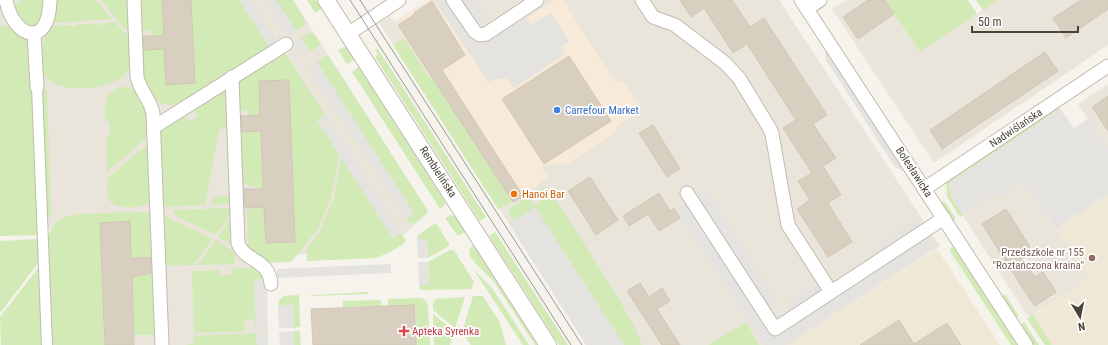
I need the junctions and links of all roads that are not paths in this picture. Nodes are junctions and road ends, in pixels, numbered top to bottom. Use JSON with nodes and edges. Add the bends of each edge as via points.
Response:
{"nodes":[{"id":1,"x":6,"y":0,"type":"edge"},
{"id":2,"x":50,"y":0,"type":"edge"},
{"id":3,"x":134,"y":0,"type":"edge"},
{"id":4,"x":326,"y":0,"type":"edge"},
{"id":5,"x":399,"y":0,"type":"edge"},
{"id":6,"x":454,"y":0,"type":"edge"},
{"id":7,"x":537,"y":0,"type":"edge"},
{"id":8,"x":642,"y":0,"type":"edge"},
{"id":9,"x":820,"y":0,"type":"edge"},
{"id":10,"x":804,"y":4,"type":"edge"},
{"id":11,"x":34,"y":33,"type":"junction"},
{"id":12,"x":348,"y":34,"type":"junction"},
{"id":13,"x":286,"y":44,"type":"dead end"},
{"id":14,"x":1108,"y":66,"type":"edge"},
{"id":15,"x":232,"y":77,"type":"junction"},
{"id":16,"x":36,"y":86,"type":"joint"},
{"id":17,"x":154,"y":127,"type":"junction"},
{"id":18,"x":924,"y":189,"type":"junction"},
{"id":19,"x":687,"y":193,"type":"dead end"},
{"id":20,"x":944,"y":218,"type":"junction"},
{"id":21,"x":271,"y":284,"type":"dead end"},
{"id":22,"x":831,"y":292,"type":"junction"},
{"id":23,"x":46,"y":345,"type":"edge"},
{"id":24,"x":162,"y":345,"type":"edge"},
{"id":25,"x":548,"y":345,"type":"edge"},
{"id":26,"x":1026,"y":345,"type":"edge"}],
"edges":[{"from":1,"to":11,"type":"street","via":[[17,24],[25,31]]},
{"from":2,"to":11,"type":"street","via":[[46,22],[42,29]]},
{"from":3,"to":17,"type":"street","via":[[137,73],[141,88],[152,107]]},
{"from":4,"to":12,"type":"street","name":"Rembielińska"},
{"from":5,"to":12,"type":"street"},
{"from":6,"to":7,"type":"street","via":[[475,32],[480,35],[486,34]]},
{"from":8,"to":22,"type":"street","via":[[653,17],[675,25],[725,63],[739,78],[772,134],[788,225]]},
{"from":9,"to":10,"type":"street"},
{"from":10,"to":18,"type":"street","name":"Bolesławicka"},
{"from":11,"to":16,"type":"street"},
{"from":12,"to":25,"type":"street","name":"Rembielińska"},
{"from":13,"to":15,"type":"street"},
{"from":14,"to":18,"type":"street","name":"Nadwiślańska"},
{"from":15,"to":17,"type":"street"},
{"from":15,"to":21,"type":"street","via":[[238,243],[242,251],[265,267]]},
{"from":16,"to":23,"type":"street"},
{"from":17,"to":24,"type":"street"},
{"from":18,"to":20,"type":"street","name":"Bolesławicka"},
{"from":19,"to":22,"type":"street","via":[[775,329]]},
{"from":20,"to":22,"type":"street"},
{"from":20,"to":26,"type":"street","name":"Bolesławicka"}]}
